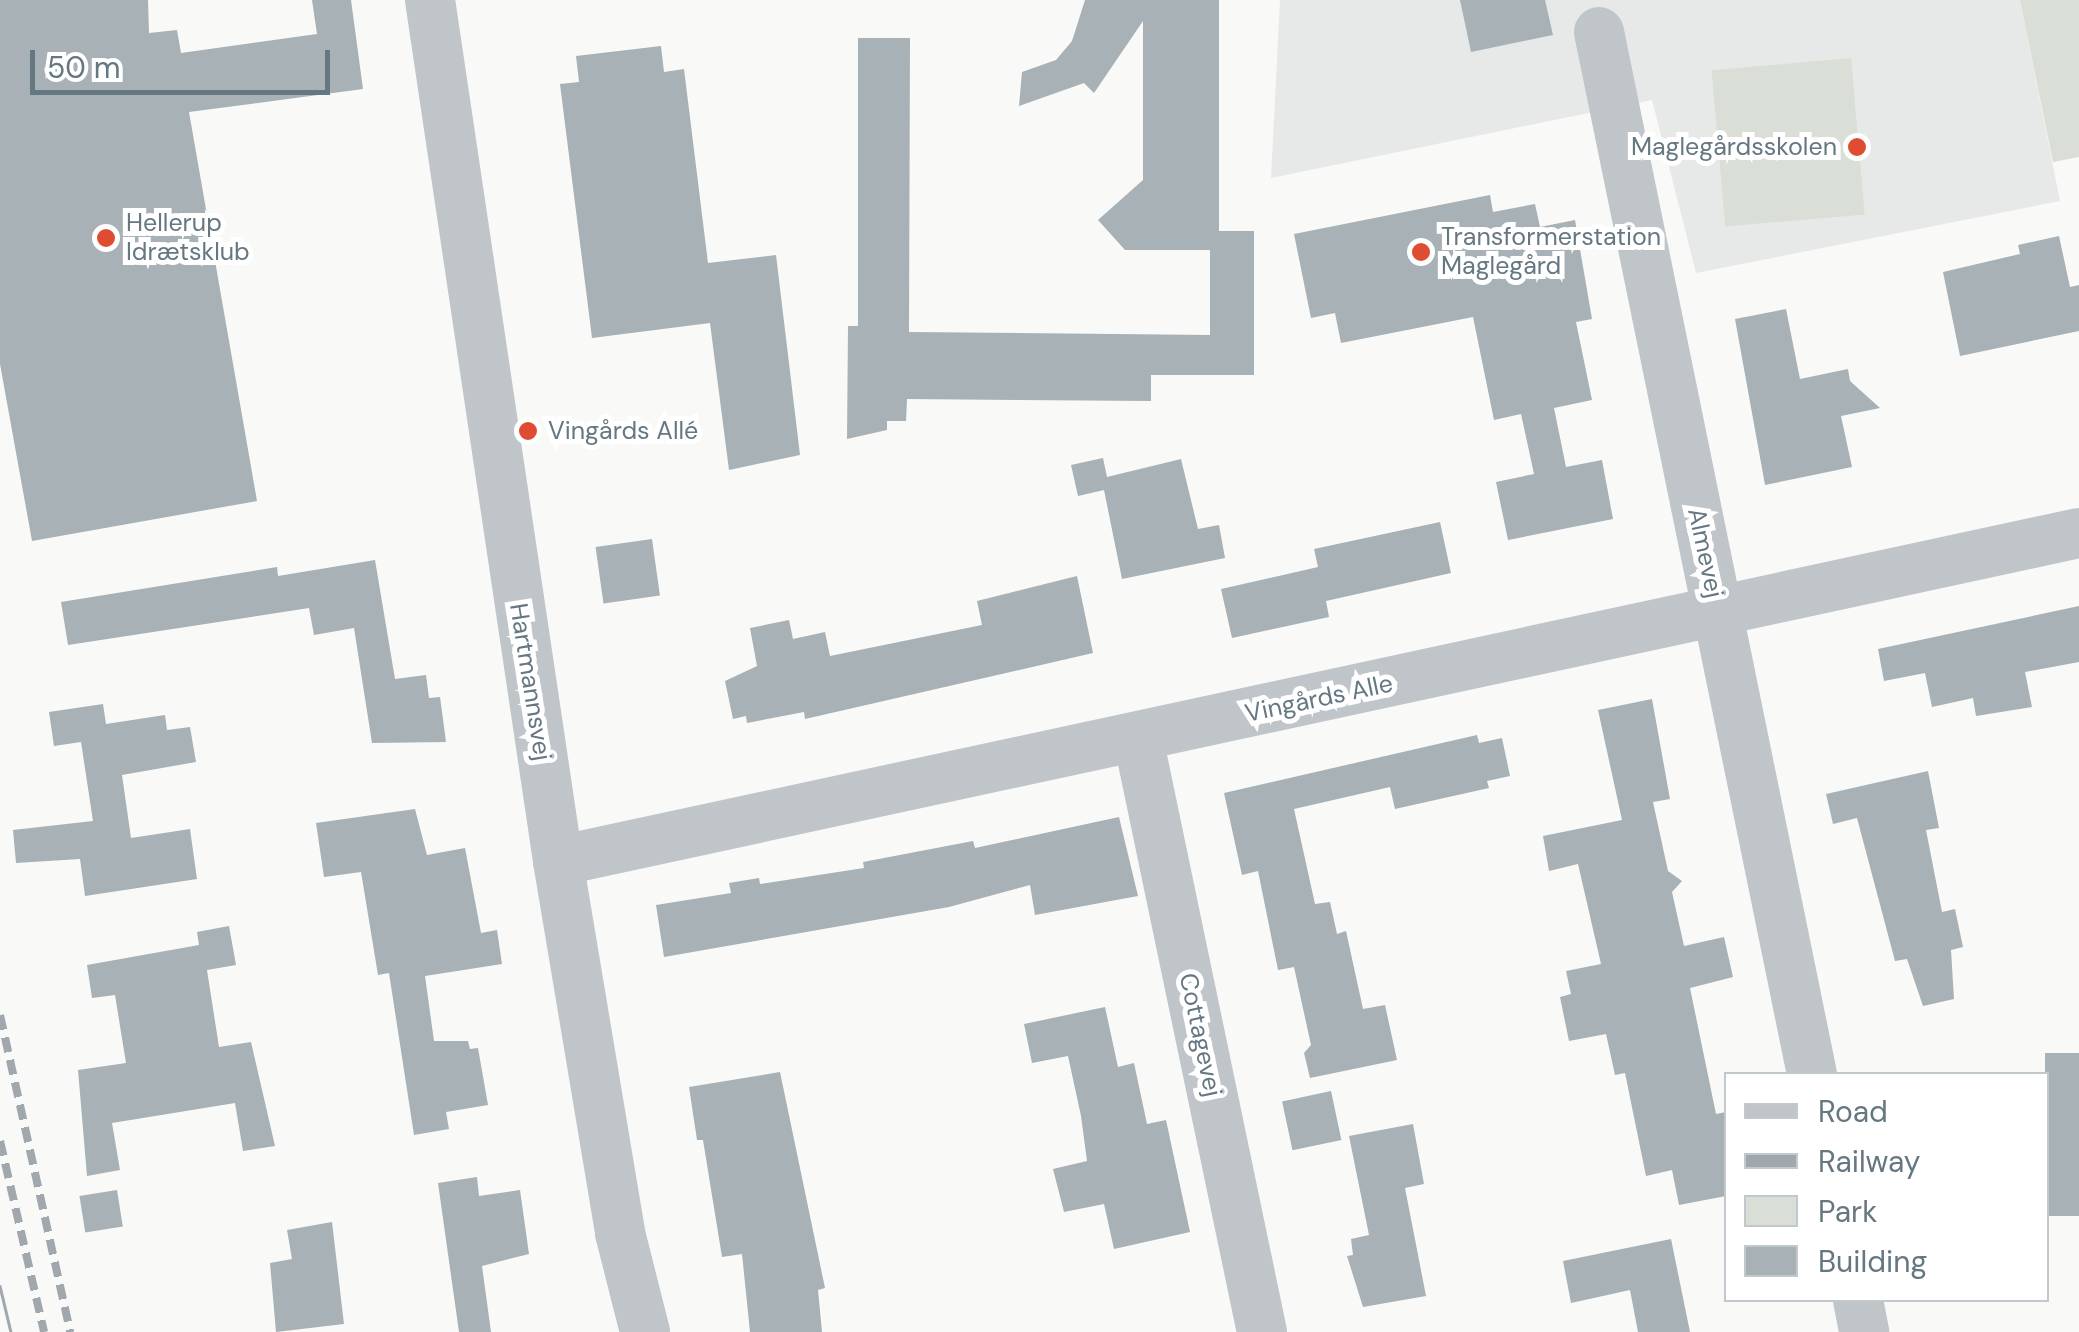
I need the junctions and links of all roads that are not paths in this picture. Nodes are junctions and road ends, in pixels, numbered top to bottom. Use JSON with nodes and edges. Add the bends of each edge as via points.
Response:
{"nodes":[{"id":1,"x":437,"y":10,"type":"edge"},
{"id":2,"x":1599,"y":32,"type":"dead end"},
{"id":3,"x":2079,"y":532,"type":"edge"},
{"id":4,"x":1718,"y":614,"type":"junction"},
{"id":5,"x":1138,"y":738,"type":"junction"},
{"id":6,"x":558,"y":861,"type":"junction"},
{"id":7,"x":1812,"y":1072,"type":"edge"},
{"id":8,"x":1858,"y":1302,"type":"edge"},
{"id":9,"x":645,"y":1332,"type":"edge"},
{"id":10,"x":1262,"y":1332,"type":"edge"},
{"id":11,"x":1864,"y":1332,"type":"edge"}],
"edges":[{"from":1,"to":6,"type":"street","name":"Hartmannsvej"},
{"from":2,"to":4,"type":"street","name":"Almevej"},
{"from":3,"to":4,"type":"street","name":"Vingårds Alle"},
{"from":4,"to":5,"type":"street","name":"Vingårds Alle"},
{"from":4,"to":7,"type":"street","name":"Almevej"},
{"from":5,"to":6,"type":"street","name":"Vingårds Alle"},
{"from":5,"to":10,"type":"street","name":"Cottagevej"},
{"from":6,"to":9,"type":"street","name":"Hartmannsvej","via":[[620,1232]]},
{"from":8,"to":11,"type":"street"}]}
